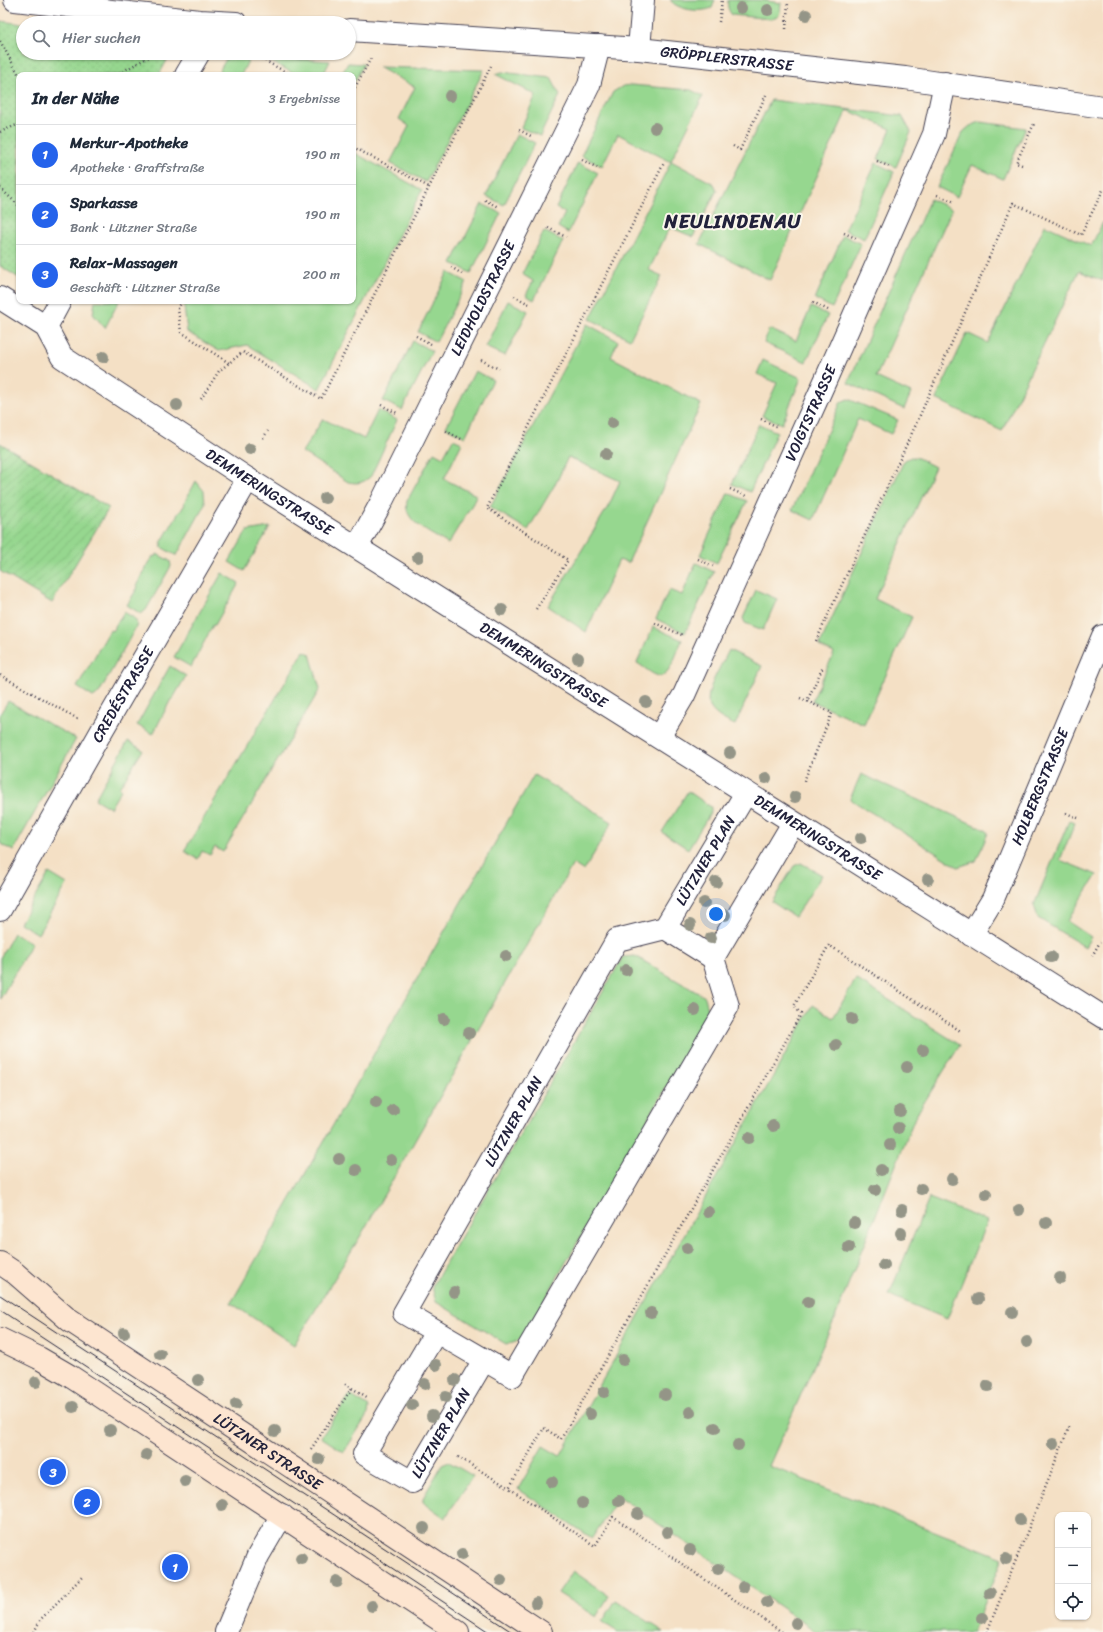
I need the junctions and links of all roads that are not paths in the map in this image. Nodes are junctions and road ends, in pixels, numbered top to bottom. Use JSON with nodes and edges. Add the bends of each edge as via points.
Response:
{"nodes":[{"id":1,"x":15,"y":0,"type":"edge"},
{"id":2,"x":643,"y":0,"type":"edge"},
{"id":3,"x":150,"y":16,"type":"edge"},
{"id":4,"x":356,"y":30,"type":"edge"},
{"id":5,"x":599,"y":46,"type":"junction"},
{"id":6,"x":639,"y":49,"type":"junction"},
{"id":7,"x":194,"y":60,"type":"edge"},
{"id":8,"x":188,"y":72,"type":"edge"},
{"id":9,"x":945,"y":83,"type":"junction"},
{"id":10,"x":1103,"y":107,"type":"edge"},
{"id":11,"x":0,"y":298,"type":"edge"},
{"id":12,"x":58,"y":304,"type":"edge"},
{"id":13,"x":46,"y":327,"type":"junction"},
{"id":14,"x":248,"y":479,"type":"junction"},
{"id":15,"x":357,"y":547,"type":"junction"},
{"id":16,"x":1103,"y":636,"type":"edge"},
{"id":17,"x":659,"y":737,"type":"junction"},
{"id":18,"x":746,"y":793,"type":"junction"},
{"id":19,"x":793,"y":823,"type":"junction"},
{"id":20,"x":0,"y":910,"type":"edge"},
{"id":21,"x":664,"y":928,"type":"junction"},
{"id":22,"x":971,"y":935,"type":"junction"},
{"id":23,"x":713,"y":958,"type":"junction"},
{"id":24,"x":1103,"y":1017,"type":"edge"},
{"id":25,"x":0,"y":1263,"type":"edge"},
{"id":26,"x":436,"y":1332,"type":"junction"},
{"id":27,"x":0,"y":1339,"type":"edge"},
{"id":28,"x":484,"y":1360,"type":"junction"},
{"id":29,"x":282,"y":1515,"type":"junction"},
{"id":30,"x":226,"y":1632,"type":"edge"},
{"id":31,"x":458,"y":1632,"type":"edge"},
{"id":32,"x":541,"y":1632,"type":"edge"}],
"edges":[{"from":1,"to":3,"type":"street"},
{"from":2,"to":6,"type":"street"},
{"from":4,"to":5,"type":"street","name":"GRÖPPLERSTRASSE"},
{"from":5,"to":6,"type":"street","name":"GRÖPPLERSTRASSE"},
{"from":5,"to":15,"type":"street","name":"LEIDHOLDSTRASSE","via":[[589,85]]},
{"from":6,"to":9,"type":"street","name":"GRÖPPLERSTRASSE"},
{"from":7,"to":8,"type":"street"},
{"from":9,"to":10,"type":"street","name":"GRÖPPLERSTRASSE"},
{"from":9,"to":17,"type":"street","name":"VOIGTSTRASSE","via":[[934,134],[684,695]]},
{"from":11,"to":13,"type":"street"},
{"from":12,"to":13,"type":"street"},
{"from":13,"to":14,"type":"street","name":"DEMMERINGSTRASSE","via":[[62,358]]},
{"from":14,"to":15,"type":"street","name":"DEMMERINGSTRASSE"},
{"from":14,"to":20,"type":"street","name":"CREDÉSTRASSE"},
{"from":15,"to":17,"type":"street","name":"DEMMERINGSTRASSE"},
{"from":16,"to":22,"type":"street","name":"HOLBERGSTRASSE","via":[[994,899]]},
{"from":17,"to":18,"type":"street","name":"DEMMERINGSTRASSE"},
{"from":18,"to":19,"type":"street","name":"DEMMERINGSTRASSE"},
{"from":18,"to":21,"type":"street","name":"LÜTZNER PLAN"},
{"from":19,"to":22,"type":"street","name":"DEMMERINGSTRASSE"},
{"from":19,"to":23,"type":"street"},
{"from":21,"to":23,"type":"street"},
{"from":21,"to":26,"type":"street","name":"LÜTZNER PLAN","via":[[617,940],[404,1313]]},
{"from":22,"to":24,"type":"street","name":"DEMMERINGSTRASSE"},
{"from":23,"to":28,"type":"street","name":"LÜTZNER PLAN","via":[[728,1006],[512,1376]]},
{"from":25,"to":32,"type":"main road","name":"LÜTZNER STRASSE","via":[[69,1320]]},
{"from":26,"to":28,"type":"street","name":"LÜTZNER PLAN"},
{"from":26,"to":28,"type":"street","name":"LÜTZNER PLAN","via":[[364,1454],[412,1482]]},
{"from":27,"to":29,"type":"main road","via":[[70,1376]]},
{"from":29,"to":30,"type":"street","via":[[258,1556]]},
{"from":29,"to":31,"type":"main road"}]}
